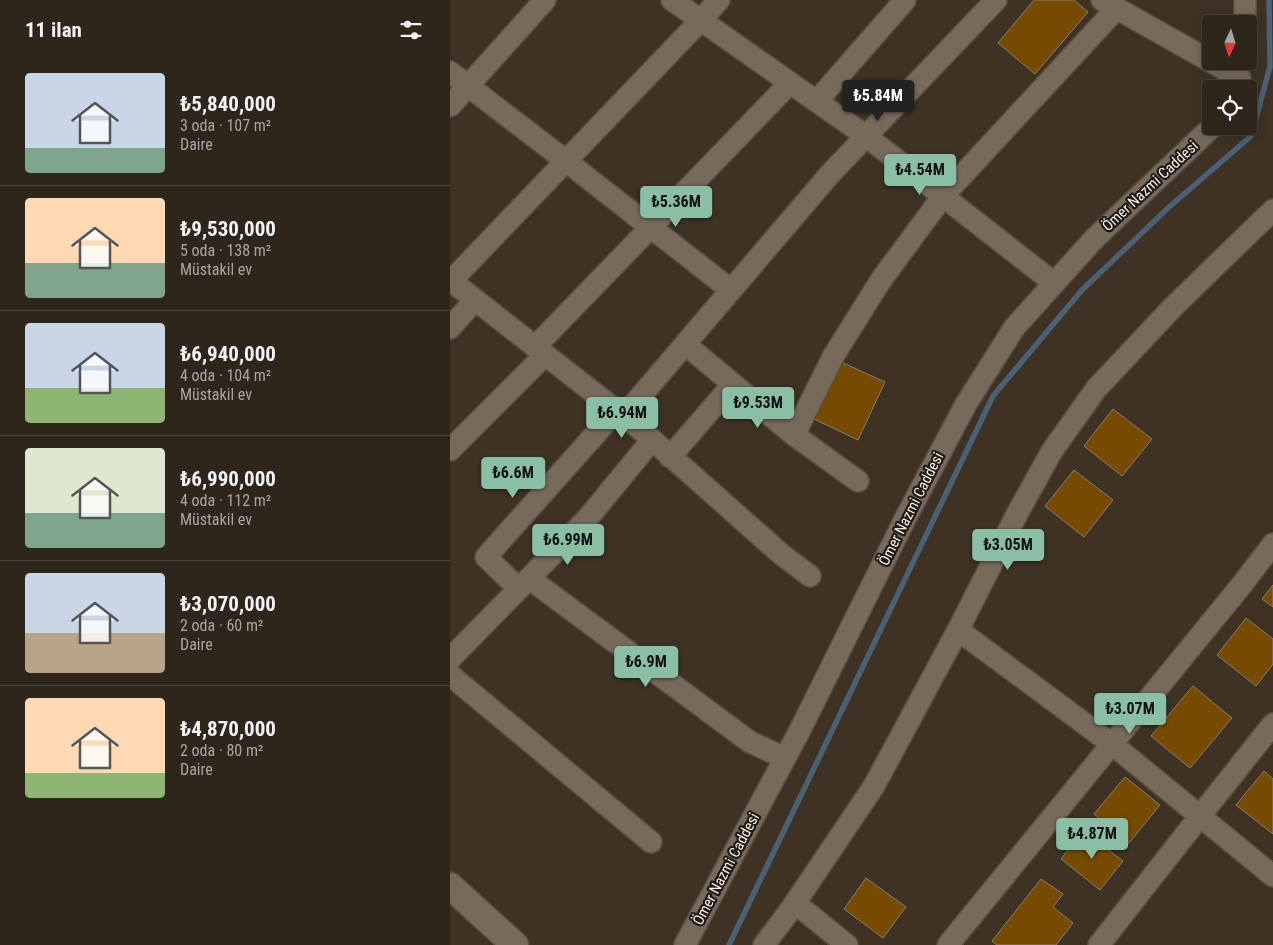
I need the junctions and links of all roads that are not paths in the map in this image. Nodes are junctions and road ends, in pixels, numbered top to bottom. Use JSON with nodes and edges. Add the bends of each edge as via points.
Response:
{"nodes":[{"id":1,"x":546,"y":0,"type":"edge"},
{"id":2,"x":672,"y":0,"type":"edge"},
{"id":3,"x":719,"y":0,"type":"edge"},
{"id":4,"x":905,"y":0,"type":"edge"},
{"id":5,"x":996,"y":0,"type":"edge"},
{"id":6,"x":1245,"y":0,"type":"edge"},
{"id":7,"x":1110,"y":4,"type":"edge"},
{"id":8,"x":1245,"y":15,"type":"edge"},
{"id":9,"x":701,"y":20,"type":"junction"},
{"id":10,"x":450,"y":72,"type":"edge"},
{"id":11,"x":1240,"y":76,"type":"edge"},
{"id":12,"x":790,"y":83,"type":"junction"},
{"id":13,"x":467,"y":86,"type":"junction"},
{"id":14,"x":816,"y":101,"type":"junction"},
{"id":15,"x":450,"y":106,"type":"edge"},
{"id":16,"x":1204,"y":135,"type":"edge"},
{"id":17,"x":866,"y":136,"type":"junction"},
{"id":18,"x":566,"y":161,"type":"junction"},
{"id":19,"x":943,"y":196,"type":"junction"},
{"id":20,"x":1273,"y":210,"type":"edge"},
{"id":21,"x":651,"y":227,"type":"junction"},
{"id":22,"x":451,"y":280,"type":"edge"},
{"id":23,"x":1054,"y":283,"type":"junction"},
{"id":24,"x":731,"y":290,"type":"junction"},
{"id":25,"x":475,"y":300,"type":"junction"},
{"id":26,"x":450,"y":328,"type":"edge"},
{"id":27,"x":685,"y":344,"type":"junction"},
{"id":28,"x":540,"y":351,"type":"junction"},
{"id":29,"x":733,"y":384,"type":"junction"},
{"id":30,"x":620,"y":414,"type":"junction"},
{"id":31,"x":794,"y":435,"type":"junction"},
{"id":32,"x":652,"y":440,"type":"junction"},
{"id":33,"x":450,"y":450,"type":"edge"},
{"id":34,"x":670,"y":456,"type":"junction"},
{"id":35,"x":858,"y":481,"type":"dead end"},
{"id":36,"x":1273,"y":544,"type":"edge"},
{"id":37,"x":810,"y":576,"type":"dead end"},
{"id":38,"x":524,"y":584,"type":"junction"},
{"id":39,"x":958,"y":630,"type":"junction"},
{"id":40,"x":453,"y":652,"type":"edge"},
{"id":41,"x":450,"y":675,"type":"edge"},
{"id":42,"x":1273,"y":724,"type":"edge"},
{"id":43,"x":1112,"y":744,"type":"junction"},
{"id":44,"x":785,"y":758,"type":"junction"},
{"id":45,"x":1200,"y":816,"type":"junction"},
{"id":46,"x":651,"y":842,"type":"dead end"},
{"id":47,"x":1273,"y":876,"type":"edge"},
{"id":48,"x":450,"y":886,"type":"edge"},
{"id":49,"x":795,"y":903,"type":"junction"},
{"id":50,"x":515,"y":945,"type":"edge"},
{"id":51,"x":685,"y":945,"type":"edge"},
{"id":52,"x":764,"y":945,"type":"edge"},
{"id":53,"x":848,"y":945,"type":"edge"},
{"id":54,"x":948,"y":945,"type":"edge"},
{"id":55,"x":1099,"y":945,"type":"edge"}],
"edges":[{"from":1,"to":13,"type":"street"},
{"from":2,"to":9,"type":"street"},
{"from":3,"to":9,"type":"street"},
{"from":4,"to":14,"type":"street"},
{"from":5,"to":17,"type":"street"},
{"from":6,"to":8,"type":"street"},
{"from":7,"to":11,"type":"street"},
{"from":7,"to":19,"type":"street"},
{"from":9,"to":12,"type":"street"},
{"from":9,"to":18,"type":"street"},
{"from":10,"to":13,"type":"street"},
{"from":12,"to":14,"type":"street"},
{"from":12,"to":21,"type":"street"},
{"from":13,"to":15,"type":"street"},
{"from":13,"to":18,"type":"street"},
{"from":14,"to":17,"type":"street"},
{"from":16,"to":23,"type":"street","name":"Ömer Nazmi Caddesi","via":[[1094,239]]},
{"from":17,"to":19,"type":"street"},
{"from":17,"to":24,"type":"street"},
{"from":18,"to":21,"type":"street"},
{"from":18,"to":22,"type":"street"},
{"from":19,"to":23,"type":"street"},
{"from":19,"to":31,"type":"street","via":[[870,297],[834,355]]},
{"from":20,"to":39,"type":"street","via":[[1173,307],[1096,389],[1052,451],[1016,514]]},
{"from":21,"to":24,"type":"street"},
{"from":21,"to":28,"type":"street"},
{"from":22,"to":25,"type":"street"},
{"from":23,"to":44,"type":"street","name":"Ömer Nazmi Caddesi","via":[[1014,328],[966,404]]},
{"from":24,"to":27,"type":"street"},
{"from":25,"to":26,"type":"street"},
{"from":25,"to":28,"type":"street"},
{"from":27,"to":29,"type":"street"},
{"from":27,"to":30,"type":"street"},
{"from":28,"to":30,"type":"street"},
{"from":28,"to":33,"type":"street"},
{"from":29,"to":31,"type":"street"},
{"from":29,"to":34,"type":"street"},
{"from":30,"to":32,"type":"street"},
{"from":30,"to":38,"type":"street","via":[[486,557]]},
{"from":31,"to":35,"type":"street"},
{"from":32,"to":34,"type":"street"},
{"from":32,"to":38,"type":"street","via":[[587,520]]},
{"from":34,"to":37,"type":"street"},
{"from":36,"to":43,"type":"street"},
{"from":38,"to":40,"type":"street"},
{"from":38,"to":44,"type":"street","via":[[750,742]]},
{"from":39,"to":43,"type":"street"},
{"from":39,"to":49,"type":"street","via":[[874,786]]},
{"from":41,"to":46,"type":"street"},
{"from":42,"to":45,"type":"street"},
{"from":43,"to":45,"type":"street"},
{"from":43,"to":54,"type":"street"},
{"from":44,"to":51,"type":"street","name":"Ömer Nazmi Caddesi"},
{"from":45,"to":47,"type":"street"},
{"from":45,"to":55,"type":"street"},
{"from":48,"to":50,"type":"street"},
{"from":49,"to":52,"type":"street"},
{"from":49,"to":53,"type":"street"}]}
